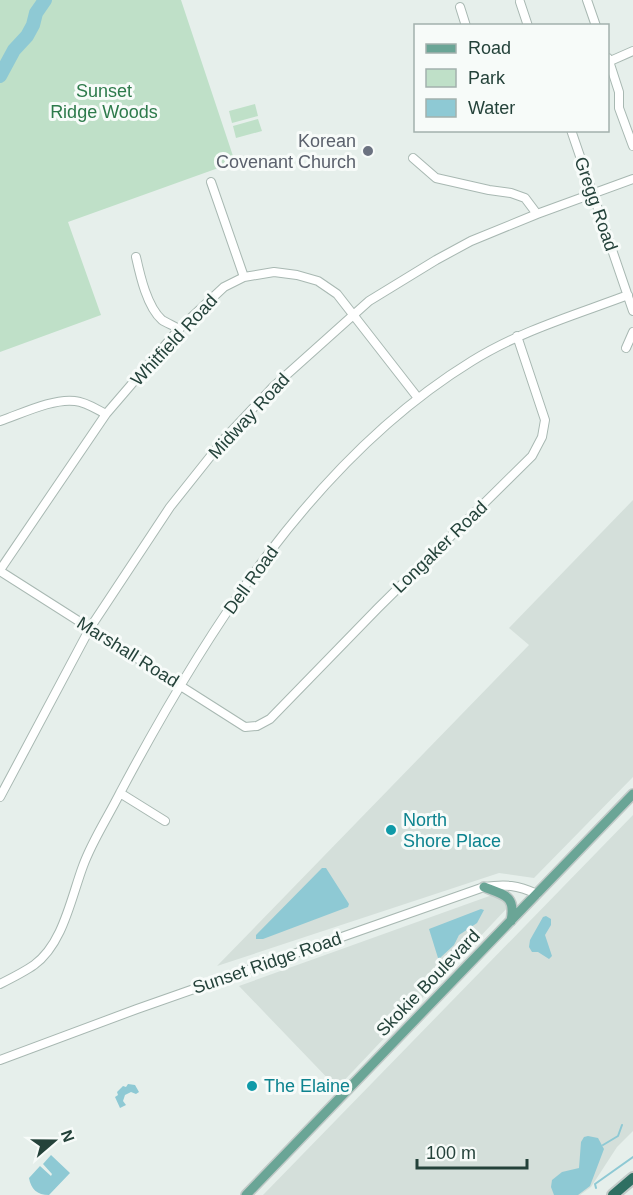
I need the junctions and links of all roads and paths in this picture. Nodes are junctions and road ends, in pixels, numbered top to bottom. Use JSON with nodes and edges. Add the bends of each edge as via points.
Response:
{"nodes":[{"id":1,"x":587,"y":0,"type":"edge"},
{"id":2,"x":520,"y":2,"type":"dead end"},
{"id":3,"x":460,"y":7,"type":"dead end"},
{"id":4,"x":465,"y":24,"type":"edge"},
{"id":5,"x":527,"y":24,"type":"edge"},
{"id":6,"x":595,"y":24,"type":"edge"},
{"id":7,"x":633,"y":51,"type":"edge"},
{"id":8,"x":609,"y":61,"type":"edge"},
{"id":9,"x":609,"y":64,"type":"edge"},
{"id":10,"x":572,"y":132,"type":"edge"},
{"id":11,"x":633,"y":146,"type":"edge"},
{"id":12,"x":413,"y":158,"type":"dead end"},
{"id":13,"x":633,"y":179,"type":"edge"},
{"id":14,"x":211,"y":182,"type":"dead end"},
{"id":15,"x":592,"y":194,"type":"junction"},
{"id":16,"x":537,"y":214,"type":"junction"},
{"id":17,"x":136,"y":257,"type":"dead end"},
{"id":18,"x":244,"y":277,"type":"junction"},
{"id":19,"x":627,"y":295,"type":"junction"},
{"id":20,"x":633,"y":311,"type":"edge"},
{"id":21,"x":353,"y":314,"type":"junction"},
{"id":22,"x":179,"y":329,"type":"junction"},
{"id":23,"x":633,"y":332,"type":"edge"},
{"id":24,"x":517,"y":336,"type":"junction"},
{"id":25,"x":626,"y":348,"type":"dead end"},
{"id":26,"x":418,"y":398,"type":"junction"},
{"id":27,"x":106,"y":414,"type":"junction"},
{"id":28,"x":0,"y":421,"type":"edge"},
{"id":29,"x":0,"y":571,"type":"edge"},
{"id":30,"x":90,"y":628,"type":"junction"},
{"id":31,"x":180,"y":684,"type":"junction"},
{"id":32,"x":257,"y":726,"type":"joint"},
{"id":33,"x":120,"y":793,"type":"junction"},
{"id":34,"x":0,"y":797,"type":"edge"},
{"id":35,"x":632,"y":798,"type":"edge"},
{"id":36,"x":165,"y":821,"type":"dead end"},
{"id":37,"x":484,"y":887,"type":"junction"},
{"id":38,"x":537,"y":894,"type":"junction"},
{"id":39,"x":511,"y":922,"type":"junction"},
{"id":40,"x":0,"y":984,"type":"edge"},
{"id":41,"x":0,"y":1060,"type":"edge"},
{"id":42,"x":633,"y":1179,"type":"edge"},
{"id":43,"x":246,"y":1195,"type":"edge"},
{"id":44,"x":613,"y":1195,"type":"edge"}],
"edges":[{"from":1,"to":6,"type":"street"},
{"from":2,"to":5,"type":"street"},
{"from":3,"to":4,"type":"street"},
{"from":7,"to":8,"type":"street"},
{"from":9,"to":11,"type":"street"},
{"from":10,"to":15,"type":"street","name":"Gregg Road"},
{"from":12,"to":16,"type":"street","via":[[436,177],[525,198]]},
{"from":13,"to":15,"type":"street","name":"Midway Road"},
{"from":14,"to":18,"type":"street"},
{"from":15,"to":16,"type":"street","name":"Midway Road"},
{"from":15,"to":19,"type":"street","name":"Gregg Road"},
{"from":16,"to":21,"type":"street","name":"Midway Road","via":[[436,260]]},
{"from":17,"to":22,"type":"street","via":[[141,281],[160,319]]},
{"from":18,"to":21,"type":"street","name":"Whitfield Road","via":[[274,272],[318,281],[337,294]]},
{"from":18,"to":22,"type":"street","name":"Whitfield Road","via":[[224,287]]},
{"from":19,"to":20,"type":"street","name":"Gregg Road"},
{"from":19,"to":24,"type":"street","name":"Dell Road"},
{"from":21,"to":26,"type":"street","name":"Whitfield Road"},
{"from":21,"to":30,"type":"street","name":"Midway Road","via":[[273,387],[225,438],[170,507]]},
{"from":22,"to":27,"type":"street","name":"Whitfield Road"},
{"from":23,"to":25,"type":"street"},
{"from":24,"to":26,"type":"street","name":"Dell Road"},
{"from":24,"to":32,"type":"street","name":"Longaker Road","via":[[545,420],[532,456],[270,719]]},
{"from":26,"to":31,"type":"street","name":"Dell Road","via":[[332,479],[277,543]]},
{"from":27,"to":28,"type":"street","via":[[73,400],[58,401]]},
{"from":27,"to":29,"type":"street","name":"Whitfield Road"},
{"from":29,"to":30,"type":"street","name":"Marshall Road"},
{"from":30,"to":31,"type":"street","name":"Marshall Road"},
{"from":30,"to":34,"type":"street","name":"Midway Road"},
{"from":31,"to":32,"type":"street","name":"Marshall Road","via":[[245,727]]},
{"from":31,"to":33,"type":"street","name":"Dell Road"},
{"from":33,"to":36,"type":"street"},
{"from":33,"to":40,"type":"street","name":"Dell Road","via":[[83,864],[63,927],[36,963]]},
{"from":35,"to":38,"type":"main road","name":"Skokie Boulevard"},
{"from":37,"to":38,"type":"street","name":"Sunset Ridge Road","via":[[520,886]]},
{"from":37,"to":39,"type":"main road","via":[[509,898],[513,906]]},
{"from":37,"to":41,"type":"street","name":"Sunset Ridge Road"},
{"from":38,"to":39,"type":"main road","name":"Skokie Boulevard"},
{"from":39,"to":43,"type":"main road","name":"Skokie Boulevard"},
{"from":42,"to":44,"type":"highway"}]}
